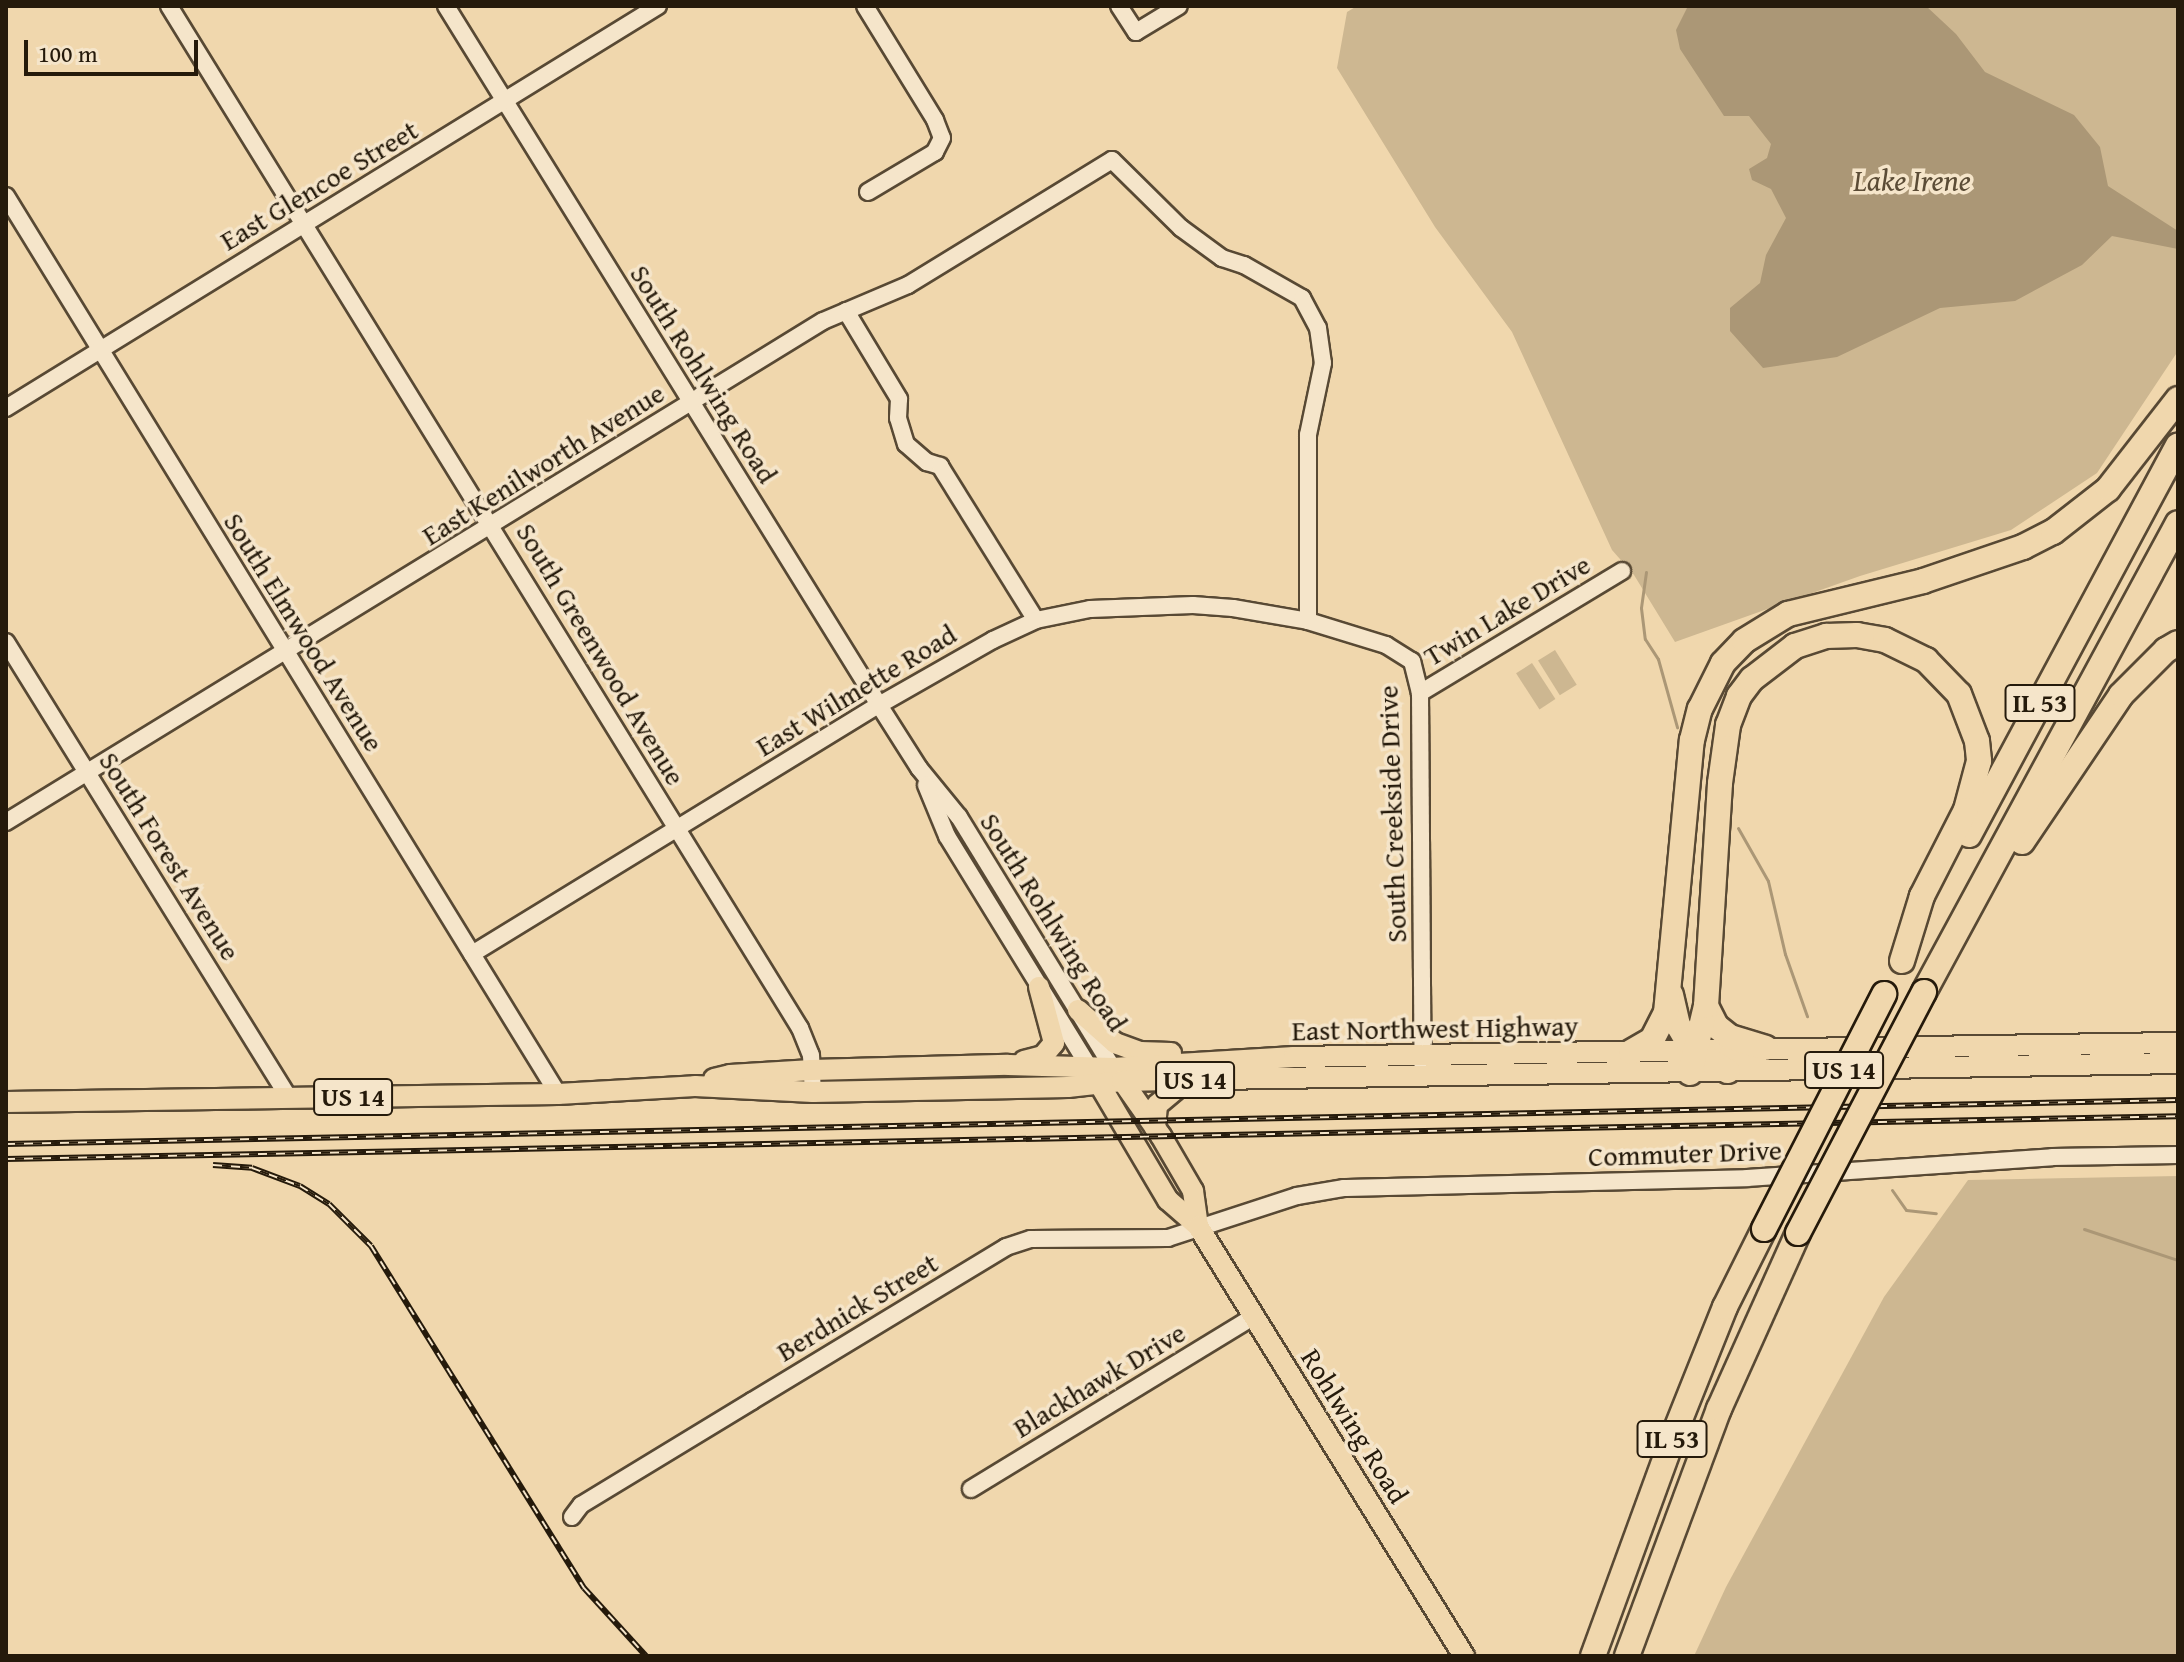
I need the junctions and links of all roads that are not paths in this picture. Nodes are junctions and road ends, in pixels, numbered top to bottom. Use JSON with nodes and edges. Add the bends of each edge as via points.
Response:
{"nodes":[{"id":1,"x":169,"y":6,"type":"edge"},
{"id":2,"x":446,"y":6,"type":"edge"},
{"id":3,"x":658,"y":6,"type":"edge"},
{"id":4,"x":865,"y":6,"type":"edge"},
{"id":5,"x":1119,"y":6,"type":"edge"},
{"id":6,"x":1179,"y":6,"type":"edge"},
{"id":7,"x":506,"y":103,"type":"junction"},
{"id":8,"x":868,"y":192,"type":"dead end"},
{"id":9,"x":6,"y":196,"type":"edge"},
{"id":10,"x":301,"y":225,"type":"junction"},
{"id":11,"x":846,"y":311,"type":"junction"},
{"id":12,"x":100,"y":349,"type":"junction"},
{"id":13,"x":2178,"y":399,"type":"edge"},
{"id":14,"x":691,"y":403,"type":"junction"},
{"id":15,"x":6,"y":408,"type":"edge"},
{"id":16,"x":2178,"y":445,"type":"edge"},
{"id":17,"x":2178,"y":523,"type":"edge"},
{"id":18,"x":492,"y":526,"type":"junction"},
{"id":19,"x":1622,"y":571,"type":"dead end"},
{"id":20,"x":1036,"y":620,"type":"junction"},
{"id":21,"x":1308,"y":621,"type":"junction"},
{"id":22,"x":6,"y":642,"type":"edge"},
{"id":23,"x":2178,"y":643,"type":"edge"},
{"id":24,"x":286,"y":652,"type":"junction"},
{"id":25,"x":1420,"y":693,"type":"junction"},
{"id":26,"x":879,"y":705,"type":"junction"},
{"id":27,"x":919,"y":768,"type":"junction"},
{"id":28,"x":87,"y":773,"type":"junction"},
{"id":29,"x":6,"y":822,"type":"edge"},
{"id":30,"x":677,"y":829,"type":"junction"},
{"id":31,"x":472,"y":954,"type":"junction"},
{"id":32,"x":1946,"y":954,"type":"junction"},
{"id":33,"x":1902,"y":961,"type":"junction"},
{"id":34,"x":1039,"y":987,"type":"junction"},
{"id":35,"x":1670,"y":988,"type":"junction"},
{"id":36,"x":1706,"y":1006,"type":"junction"},
{"id":37,"x":1078,"y":1010,"type":"junction"},
{"id":38,"x":2178,"y":1043,"type":"edge"},
{"id":39,"x":1765,"y":1048,"type":"junction"},
{"id":40,"x":1631,"y":1052,"type":"junction"},
{"id":41,"x":1294,"y":1057,"type":"junction"},
{"id":42,"x":1693,"y":1062,"type":"junction"},
{"id":43,"x":2178,"y":1063,"type":"edge"},
{"id":44,"x":1008,"y":1065,"type":"junction"},
{"id":45,"x":1424,"y":1067,"type":"junction"},
{"id":46,"x":812,"y":1070,"type":"junction"},
{"id":47,"x":1727,"y":1071,"type":"joint"},
{"id":48,"x":1106,"y":1075,"type":"junction"},
{"id":49,"x":1216,"y":1079,"type":"junction"},
{"id":50,"x":695,"y":1086,"type":"junction"},
{"id":51,"x":813,"y":1092,"type":"junction"},
{"id":52,"x":558,"y":1094,"type":"junction"},
{"id":53,"x":289,"y":1098,"type":"junction"},
{"id":54,"x":8,"y":1099,"type":"edge"},
{"id":55,"x":1155,"y":1128,"type":"junction"},
{"id":56,"x":2178,"y":1155,"type":"edge"},
{"id":57,"x":1198,"y":1226,"type":"junction"},
{"id":58,"x":1254,"y":1316,"type":"junction"},
{"id":59,"x":971,"y":1489,"type":"dead end"},
{"id":60,"x":572,"y":1517,"type":"dead end"},
{"id":61,"x":1464,"y":1656,"type":"edge"},
{"id":62,"x":1593,"y":1656,"type":"edge"},
{"id":63,"x":1627,"y":1656,"type":"edge"}],
"edges":[{"from":1,"to":10,"type":"street","name":"South Greenwood Avenue"},
{"from":2,"to":7,"type":"street","name":"South Rohlwing Road"},
{"from":3,"to":7,"type":"street","name":"East Glencoe Street"},
{"from":4,"to":8,"type":"street","via":[[942,138],[935,152]]},
{"from":5,"to":6,"type":"street","via":[[1136,32]]},
{"from":7,"to":10,"type":"street","name":"East Glencoe Street"},
{"from":7,"to":14,"type":"street","name":"South Rohlwing Road"},
{"from":9,"to":12,"type":"street","name":"South Elmwood Avenue"},
{"from":10,"to":12,"type":"street","name":"East Glencoe Street"},
{"from":10,"to":18,"type":"street","name":"South Greenwood Avenue"},
{"from":11,"to":14,"type":"street","name":"East Kenilworth Avenue"},
{"from":11,"to":20,"type":"street","via":[[899,399],[906,444],[940,466]]},
{"from":11,"to":21,"type":"street","name":"East Kenilworth Avenue","via":[[908,285],[1112,160],[1181,228],[1222,258],[1302,298],[1318,328],[1323,363],[1308,435]]},
{"from":12,"to":15,"type":"street","name":"East Glencoe Street"},
{"from":12,"to":24,"type":"street","name":"South Elmwood Avenue"},
{"from":13,"to":35,"type":"highway","via":[[2108,489],[2053,532],[1923,581],[1788,614],[1744,641],[1723,663],[1700,709],[1692,740]]},
{"from":14,"to":18,"type":"street","name":"East Kenilworth Avenue"},
{"from":14,"to":26,"type":"street","name":"South Rohlwing Road"},
{"from":16,"to":33,"type":"highway","number":"IL 53"},
{"from":17,"to":32,"type":"highway","number":"IL 53"},
{"from":18,"to":24,"type":"street","name":"East Kenilworth Avenue"},
{"from":18,"to":30,"type":"street","name":"South Greenwood Avenue"},
{"from":19,"to":25,"type":"street","name":"Twin Lake Drive"},
{"from":20,"to":21,"type":"street","name":"East Wilmette Road","via":[[1090,609],[1193,605]]},
{"from":20,"to":26,"type":"street","name":"East Wilmette Road"},
{"from":21,"to":25,"type":"street","name":"South Creekside Drive","via":[[1386,645],[1412,661]]},
{"from":22,"to":28,"type":"street","name":"South Forest Avenue"},
{"from":23,"to":32,"type":"highway","via":[[2121,695]]},
{"from":24,"to":28,"type":"street","name":"East Kenilworth Avenue"},
{"from":24,"to":31,"type":"street","name":"South Elmwood Avenue"},
{"from":25,"to":45,"type":"street","name":"South Creekside Drive"},
{"from":26,"to":27,"type":"street","name":"South Rohlwing Road"},
{"from":26,"to":30,"type":"street","name":"East Wilmette Road"},
{"from":27,"to":34,"type":"street","name":"South Rohlwing Road","via":[[947,836]]},
{"from":27,"to":37,"type":"street","name":"South Rohlwing Road","via":[[959,817]]},
{"from":28,"to":29,"type":"street","name":"East Kenilworth Avenue"},
{"from":28,"to":53,"type":"street","name":"South Forest Avenue"},
{"from":30,"to":31,"type":"street","name":"East Wilmette Road"},
{"from":30,"to":46,"type":"street","name":"South Greenwood Avenue","via":[[800,1028]]},
{"from":31,"to":52,"type":"street","name":"South Elmwood Avenue"},
{"from":32,"to":63,"type":"highway","number":"IL 53","bridge":true,"via":[[1798,1233],[1719,1409]]},
{"from":33,"to":36,"type":"highway","via":[[1922,896],[1966,810],[1979,761],[1977,741],[1959,694],[1926,660],[1885,640],[1826,636],[1795,646],[1752,679],[1728,725]]},
{"from":33,"to":62,"type":"highway","number":"IL 53","bridge":true,"via":[[1725,1307]]},
{"from":34,"to":44,"type":"main road","via":[[1054,1043],[1043,1056]]},
{"from":34,"to":48,"type":"street","name":"South Rohlwing Road"},
{"from":35,"to":40,"type":"highway","via":[[1659,1031]]},
{"from":35,"to":42,"type":"highway"},
{"from":36,"to":39,"type":"highway","via":[[1716,1026],[1730,1037]]},
{"from":36,"to":42,"type":"highway"},
{"from":37,"to":41,"type":"main road","via":[[1102,1035],[1140,1052],[1276,1051]]},
{"from":37,"to":48,"type":"street","name":"South Rohlwing Road"},
{"from":38,"to":39,"type":"main road","name":"East Northwest Highway","number":"US 14"},
{"from":39,"to":42,"type":"main road","name":"East Northwest Highway","number":"US 14"},
{"from":40,"to":42,"type":"main road","name":"East Northwest Highway","number":"US 14"},
{"from":40,"to":45,"type":"main road","name":"East Northwest Highway","number":"US 14"},
{"from":41,"to":45,"type":"main road","name":"East Northwest Highway","number":"US 14"},
{"from":41,"to":48,"type":"main road","name":"East Northwest Highway","number":"US 14"},
{"from":42,"to":45,"type":"main road","name":"East Northwest Highway","number":"US 14"},
{"from":42,"to":47,"type":"highway"},
{"from":43,"to":47,"type":"main road","number":"US 14"},
{"from":44,"to":46,"type":"main road","name":"East Northwest Highway","number":"US 14"},
{"from":44,"to":48,"type":"main road","name":"East Northwest Highway","number":"US 14"},
{"from":45,"to":49,"type":"main road","name":"East Northwest Highway","number":"US 14"},
{"from":46,"to":50,"type":"main road","name":"East Northwest Highway","number":"US 14","via":[[730,1075]]},
{"from":46,"to":51,"type":"street","name":"South Greenwood Avenue"},
{"from":48,"to":49,"type":"main road","name":"East Northwest Highway","number":"US 14"},
{"from":48,"to":51,"type":"main road","name":"East Northwest Highway","number":"US 14","via":[[1068,1087]]},
{"from":48,"to":55,"type":"main road","name":"Rohlwing Road"},
{"from":48,"to":57,"type":"main road","name":"Rohlwing Road","via":[[1168,1200]]},
{"from":49,"to":55,"type":"main road","via":[[1169,1093],[1157,1105]]},
{"from":50,"to":51,"type":"main road","name":"East Northwest Highway","number":"US 14"},
{"from":50,"to":52,"type":"main road","name":"East Northwest Highway","number":"US 14"},
{"from":52,"to":53,"type":"main road","name":"East Northwest Highway","number":"US 14"},
{"from":53,"to":54,"type":"main road","name":"East Northwest Highway","number":"US 14"},
{"from":55,"to":57,"type":"main road","name":"Rohlwing Road","via":[[1193,1191]]},
{"from":56,"to":57,"type":"street","name":"Commuter Drive","via":[[2052,1157],[1747,1178],[1344,1188],[1297,1196]]},
{"from":57,"to":58,"type":"main road","name":"Rohlwing Road"},
{"from":57,"to":60,"type":"street","name":"Berdnick Street","via":[[1168,1238],[1031,1239],[1006,1247],[581,1505]]},
{"from":58,"to":59,"type":"street","name":"Blackhawk Drive"},
{"from":58,"to":61,"type":"main road","name":"Rohlwing Road"}]}
